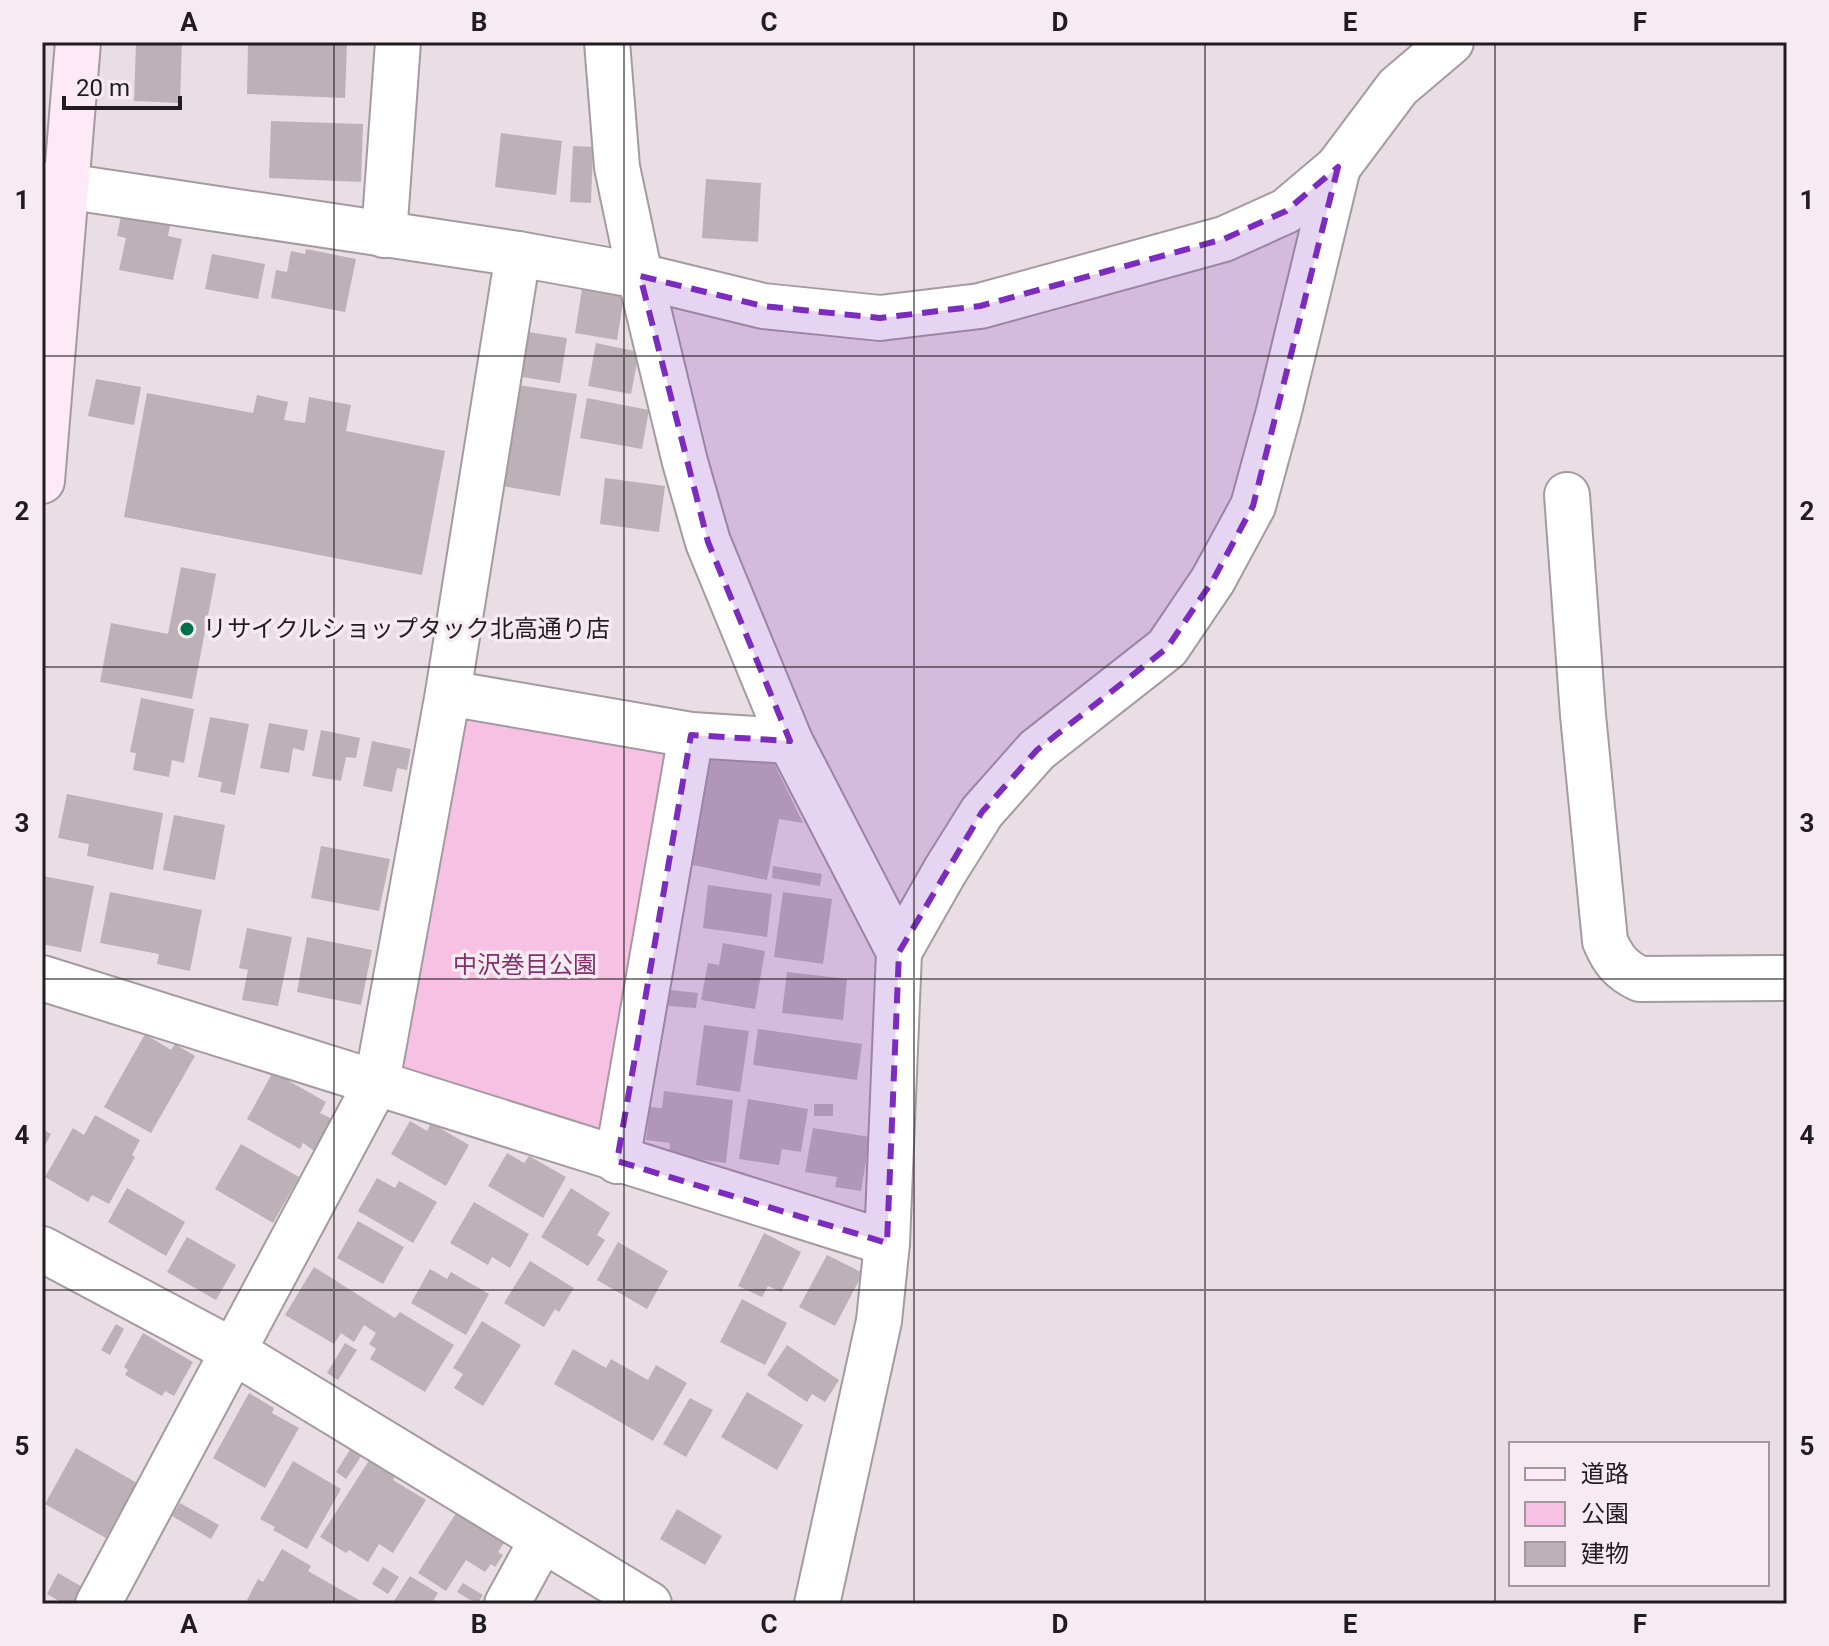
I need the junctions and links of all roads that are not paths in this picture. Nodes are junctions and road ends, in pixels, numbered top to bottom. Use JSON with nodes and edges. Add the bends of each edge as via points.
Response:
{"nodes":[{"id":1,"x":78,"y":42,"type":"edge"},
{"id":2,"x":398,"y":42,"type":"edge"},
{"id":3,"x":607,"y":42,"type":"edge"},
{"id":4,"x":1451,"y":42,"type":"edge"},
{"id":5,"x":1338,"y":167,"type":"junction"},
{"id":6,"x":54,"y":186,"type":"edge"},
{"id":7,"x":384,"y":235,"type":"junction"},
{"id":8,"x":518,"y":254,"type":"junction"},
{"id":9,"x":640,"y":276,"type":"junction"},
{"id":10,"x":42,"y":481,"type":"edge"},
{"id":11,"x":1567,"y":495,"type":"dead end"},
{"id":12,"x":448,"y":693,"type":"junction"},
{"id":13,"x":691,"y":735,"type":"junction"},
{"id":14,"x":790,"y":741,"type":"junction"},
{"id":15,"x":899,"y":952,"type":"junction"},
{"id":16,"x":42,"y":978,"type":"edge"},
{"id":17,"x":1787,"y":978,"type":"edge"},
{"id":18,"x":377,"y":1082,"type":"junction"},
{"id":19,"x":617,"y":1161,"type":"junction"},
{"id":20,"x":887,"y":1243,"type":"junction"},
{"id":21,"x":42,"y":1249,"type":"edge"},
{"id":22,"x":233,"y":1351,"type":"junction"},
{"id":23,"x":542,"y":1540,"type":"junction"},
{"id":24,"x":98,"y":1604,"type":"edge"},
{"id":25,"x":507,"y":1604,"type":"edge"},
{"id":26,"x":649,"y":1604,"type":"edge"},
{"id":27,"x":817,"y":1604,"type":"edge"}],
"edges":[{"from":1,"to":6,"type":"street"},
{"from":2,"to":7,"type":"street"},
{"from":3,"to":9,"type":"street","via":[[617,167]]},
{"from":4,"to":5,"type":"street","via":[[1398,87]]},
{"from":5,"to":9,"type":"street","via":[[1286,211],[1224,239],[980,306],[867,317],[763,306]]},
{"from":5,"to":15,"type":"street","via":[[1253,506],[1213,580],[1167,648],[1037,750],[982,812]]},
{"from":6,"to":7,"type":"street"},
{"from":6,"to":10,"type":"street"},
{"from":7,"to":8,"type":"street"},
{"from":8,"to":9,"type":"street"},
{"from":8,"to":12,"type":"street"},
{"from":9,"to":14,"type":"street","via":[[708,542]]},
{"from":11,"to":17,"type":"street","via":[[1602,911],[1612,959],[1640,979]]},
{"from":12,"to":13,"type":"street"},
{"from":12,"to":18,"type":"street"},
{"from":13,"to":14,"type":"street"},
{"from":13,"to":19,"type":"street"},
{"from":14,"to":15,"type":"street"},
{"from":15,"to":20,"type":"street"},
{"from":16,"to":18,"type":"street"},
{"from":18,"to":19,"type":"street"},
{"from":18,"to":22,"type":"street"},
{"from":19,"to":20,"type":"street"},
{"from":20,"to":27,"type":"street","via":[[879,1321]]},
{"from":21,"to":22,"type":"street"},
{"from":22,"to":23,"type":"street"},
{"from":22,"to":24,"type":"street"},
{"from":23,"to":25,"type":"street"},
{"from":23,"to":26,"type":"street"}]}
